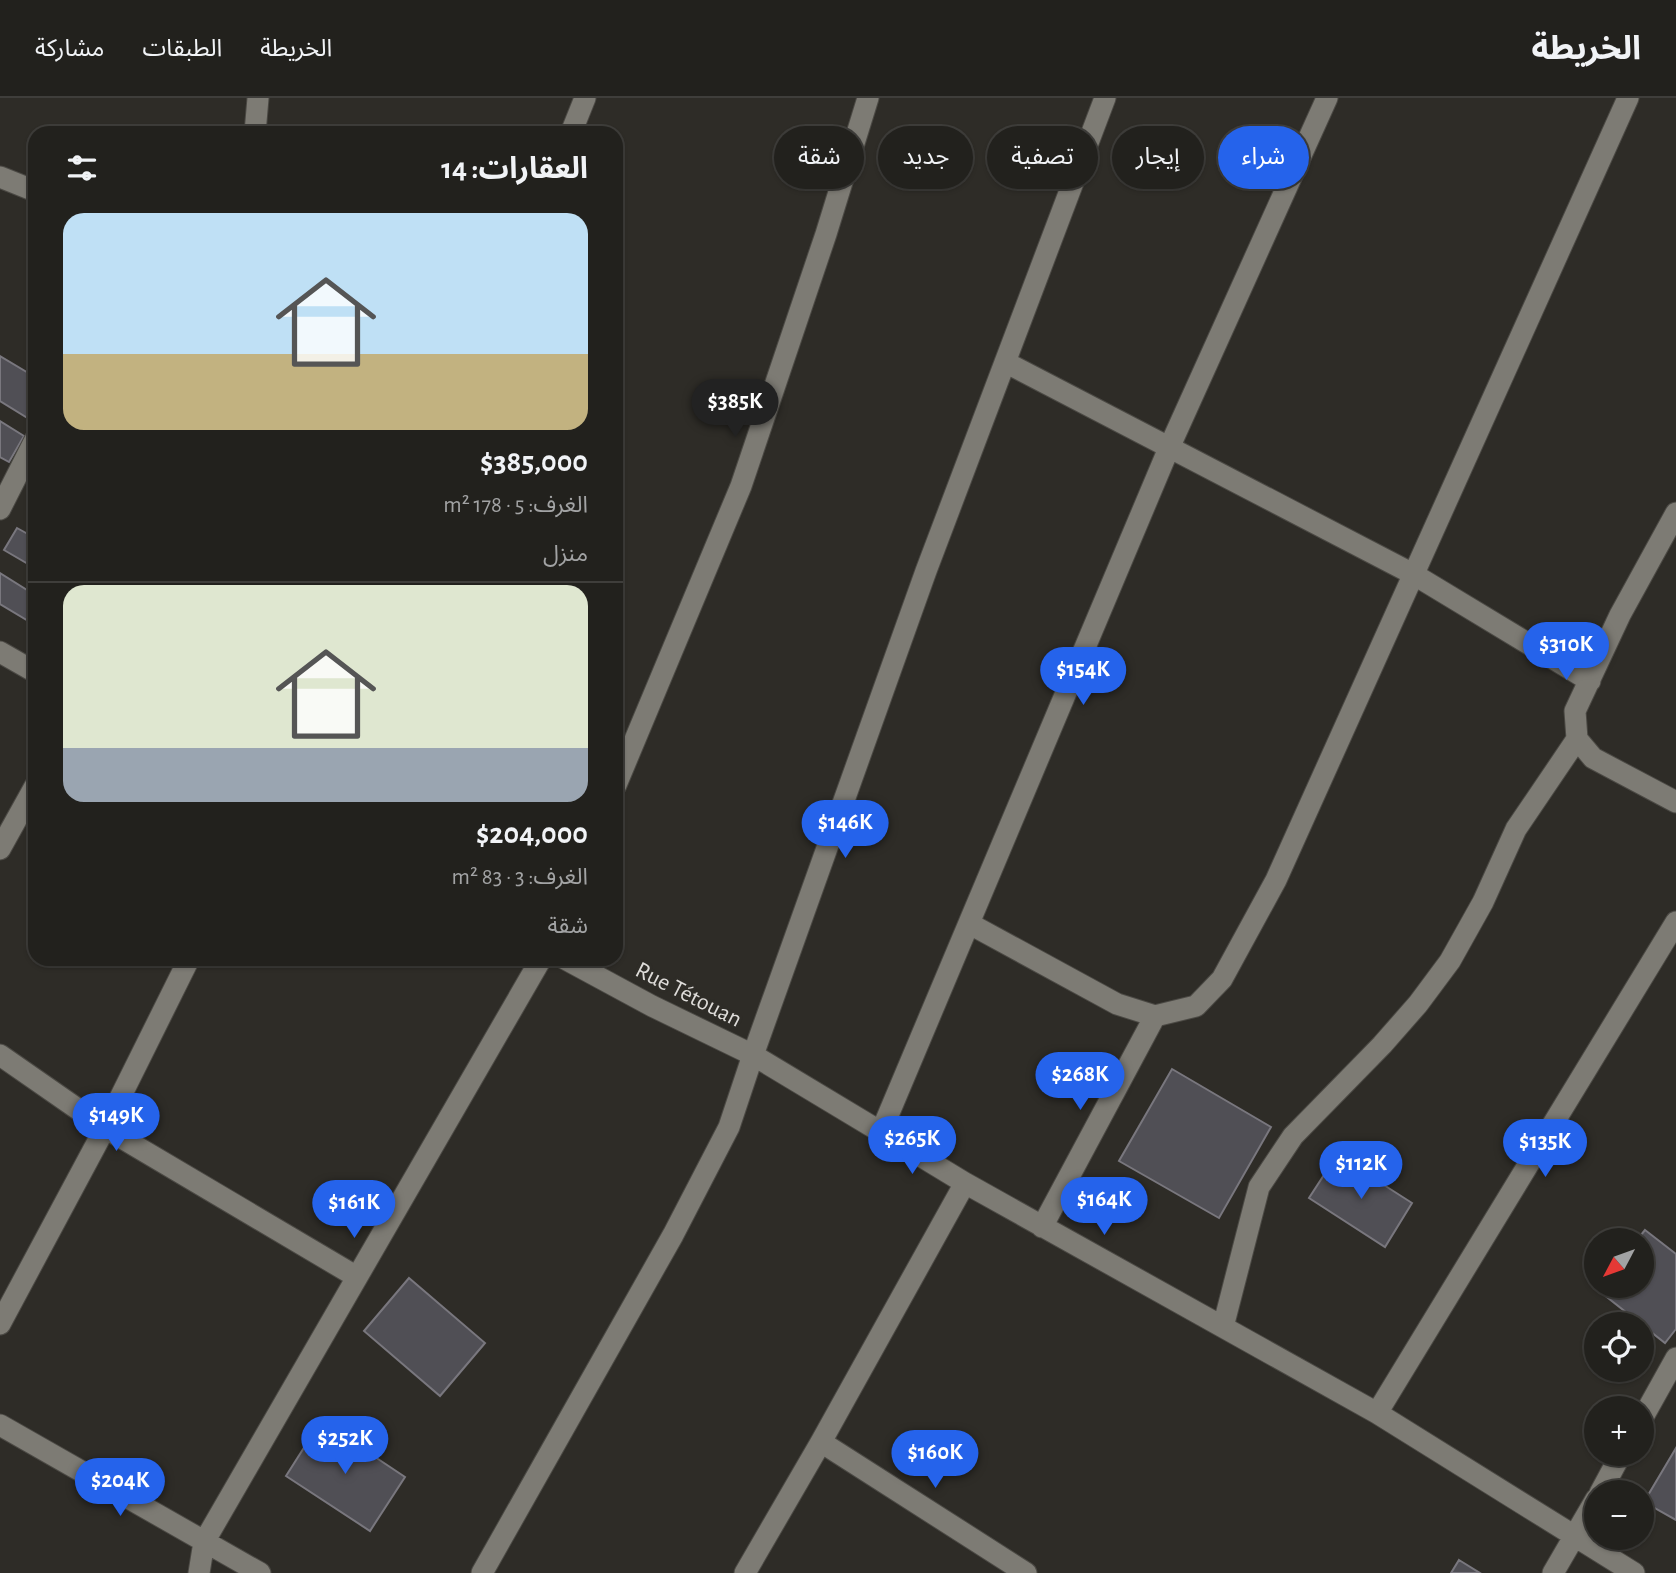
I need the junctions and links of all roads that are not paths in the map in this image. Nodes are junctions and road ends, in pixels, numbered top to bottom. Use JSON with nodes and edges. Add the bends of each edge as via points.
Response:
{"nodes":[{"id":1,"x":258,"y":98,"type":"edge"},
{"id":2,"x":585,"y":98,"type":"edge"},
{"id":3,"x":868,"y":98,"type":"edge"},
{"id":4,"x":1105,"y":98,"type":"edge"},
{"id":5,"x":1327,"y":98,"type":"edge"},
{"id":6,"x":1628,"y":98,"type":"edge"},
{"id":7,"x":256,"y":126,"type":"edge"},
{"id":8,"x":574,"y":126,"type":"edge"},
{"id":9,"x":0,"y":177,"type":"edge"},
{"id":10,"x":28,"y":188,"type":"edge"},
{"id":11,"x":1005,"y":362,"type":"junction"},
{"id":12,"x":1169,"y":449,"type":"junction"},
{"id":13,"x":28,"y":454,"type":"edge"},
{"id":14,"x":0,"y":509,"type":"edge"},
{"id":15,"x":1676,"y":513,"type":"edge"},
{"id":16,"x":1413,"y":574,"type":"junction"},
{"id":17,"x":0,"y":652,"type":"edge"},
{"id":18,"x":28,"y":668,"type":"edge"},
{"id":19,"x":1590,"y":681,"type":"junction"},
{"id":20,"x":1577,"y":739,"type":"junction"},
{"id":21,"x":623,"y":749,"type":"edge"},
{"id":22,"x":28,"y":799,"type":"edge"},
{"id":23,"x":1676,"y":802,"type":"edge"},
{"id":24,"x":0,"y":849,"type":"edge"},
{"id":25,"x":1676,"y":922,"type":"edge"},
{"id":26,"x":970,"y":925,"type":"junction"},
{"id":27,"x":186,"y":966,"type":"edge"},
{"id":28,"x":537,"y":966,"type":"edge"},
{"id":29,"x":578,"y":966,"type":"edge"},
{"id":30,"x":1156,"y":1016,"type":"junction"},
{"id":31,"x":0,"y":1055,"type":"edge"},
{"id":32,"x":753,"y":1055,"type":"junction"},
{"id":33,"x":105,"y":1128,"type":"junction"},
{"id":34,"x":881,"y":1132,"type":"junction"},
{"id":35,"x":965,"y":1183,"type":"junction"},
{"id":36,"x":1042,"y":1227,"type":"junction"},
{"id":37,"x":357,"y":1277,"type":"junction"},
{"id":38,"x":0,"y":1324,"type":"edge"},
{"id":39,"x":1223,"y":1327,"type":"junction"},
{"id":40,"x":1676,"y":1358,"type":"edge"},
{"id":41,"x":1654,"y":1397,"type":"edge"},
{"id":42,"x":1377,"y":1413,"type":"junction"},
{"id":43,"x":0,"y":1425,"type":"edge"},
{"id":44,"x":821,"y":1442,"type":"junction"},
{"id":45,"x":1584,"y":1520,"type":"edge"},
{"id":46,"x":1575,"y":1535,"type":"junction"},
{"id":47,"x":204,"y":1542,"type":"junction"},
{"id":48,"x":199,"y":1573,"type":"edge"},
{"id":49,"x":260,"y":1573,"type":"edge"},
{"id":50,"x":482,"y":1573,"type":"edge"},
{"id":51,"x":745,"y":1573,"type":"edge"},
{"id":52,"x":1026,"y":1573,"type":"edge"},
{"id":53,"x":1553,"y":1573,"type":"edge"},
{"id":54,"x":1634,"y":1573,"type":"edge"}],
"edges":[{"from":1,"to":7,"type":"street"},
{"from":2,"to":8,"type":"street"},
{"from":3,"to":21,"type":"street","via":[[741,486]]},
{"from":4,"to":11,"type":"street"},
{"from":5,"to":12,"type":"street"},
{"from":6,"to":16,"type":"street"},
{"from":9,"to":10,"type":"street"},
{"from":11,"to":12,"type":"street"},
{"from":11,"to":32,"type":"street"},
{"from":12,"to":16,"type":"street"},
{"from":12,"to":26,"type":"street"},
{"from":13,"to":14,"type":"street"},
{"from":15,"to":19,"type":"street"},
{"from":16,"to":19,"type":"street"},
{"from":16,"to":30,"type":"street","via":[[1276,880],[1222,979],[1195,1006]]},
{"from":17,"to":18,"type":"street"},
{"from":19,"to":20,"type":"street","via":[[1575,711]]},
{"from":20,"to":23,"type":"street","via":[[1593,758]]},
{"from":20,"to":39,"type":"street","via":[[1516,829],[1450,961],[1382,1045],[1293,1136],[1259,1187]]},
{"from":22,"to":24,"type":"street"},
{"from":25,"to":42,"type":"street"},
{"from":26,"to":30,"type":"street","via":[[1117,1004]]},
{"from":26,"to":34,"type":"street"},
{"from":27,"to":33,"type":"street"},
{"from":28,"to":37,"type":"street"},
{"from":29,"to":32,"type":"street","name":"Rue Tétouan"},
{"from":30,"to":36,"type":"street"},
{"from":31,"to":33,"type":"street"},
{"from":32,"to":34,"type":"street","name":"Rue Tétouan"},
{"from":32,"to":50,"type":"street","via":[[729,1127],[673,1235]]},
{"from":33,"to":37,"type":"street"},
{"from":33,"to":38,"type":"street"},
{"from":34,"to":35,"type":"street","name":"Rue Tétouan"},
{"from":35,"to":36,"type":"street","name":"Rue Tétouan"},
{"from":35,"to":44,"type":"street"},
{"from":36,"to":39,"type":"street","name":"Rue Tétouan"},
{"from":37,"to":47,"type":"street"},
{"from":39,"to":42,"type":"street","name":"Rue Tétouan"},
{"from":40,"to":41,"type":"street"},
{"from":42,"to":46,"type":"street","name":"Rue Tétouan"},
{"from":43,"to":47,"type":"street"},
{"from":44,"to":51,"type":"street"},
{"from":44,"to":52,"type":"street"},
{"from":45,"to":46,"type":"street"},
{"from":46,"to":53,"type":"street"},
{"from":46,"to":54,"type":"street","name":"Rue Tétouan"},
{"from":47,"to":48,"type":"street"},
{"from":47,"to":49,"type":"street"}]}
